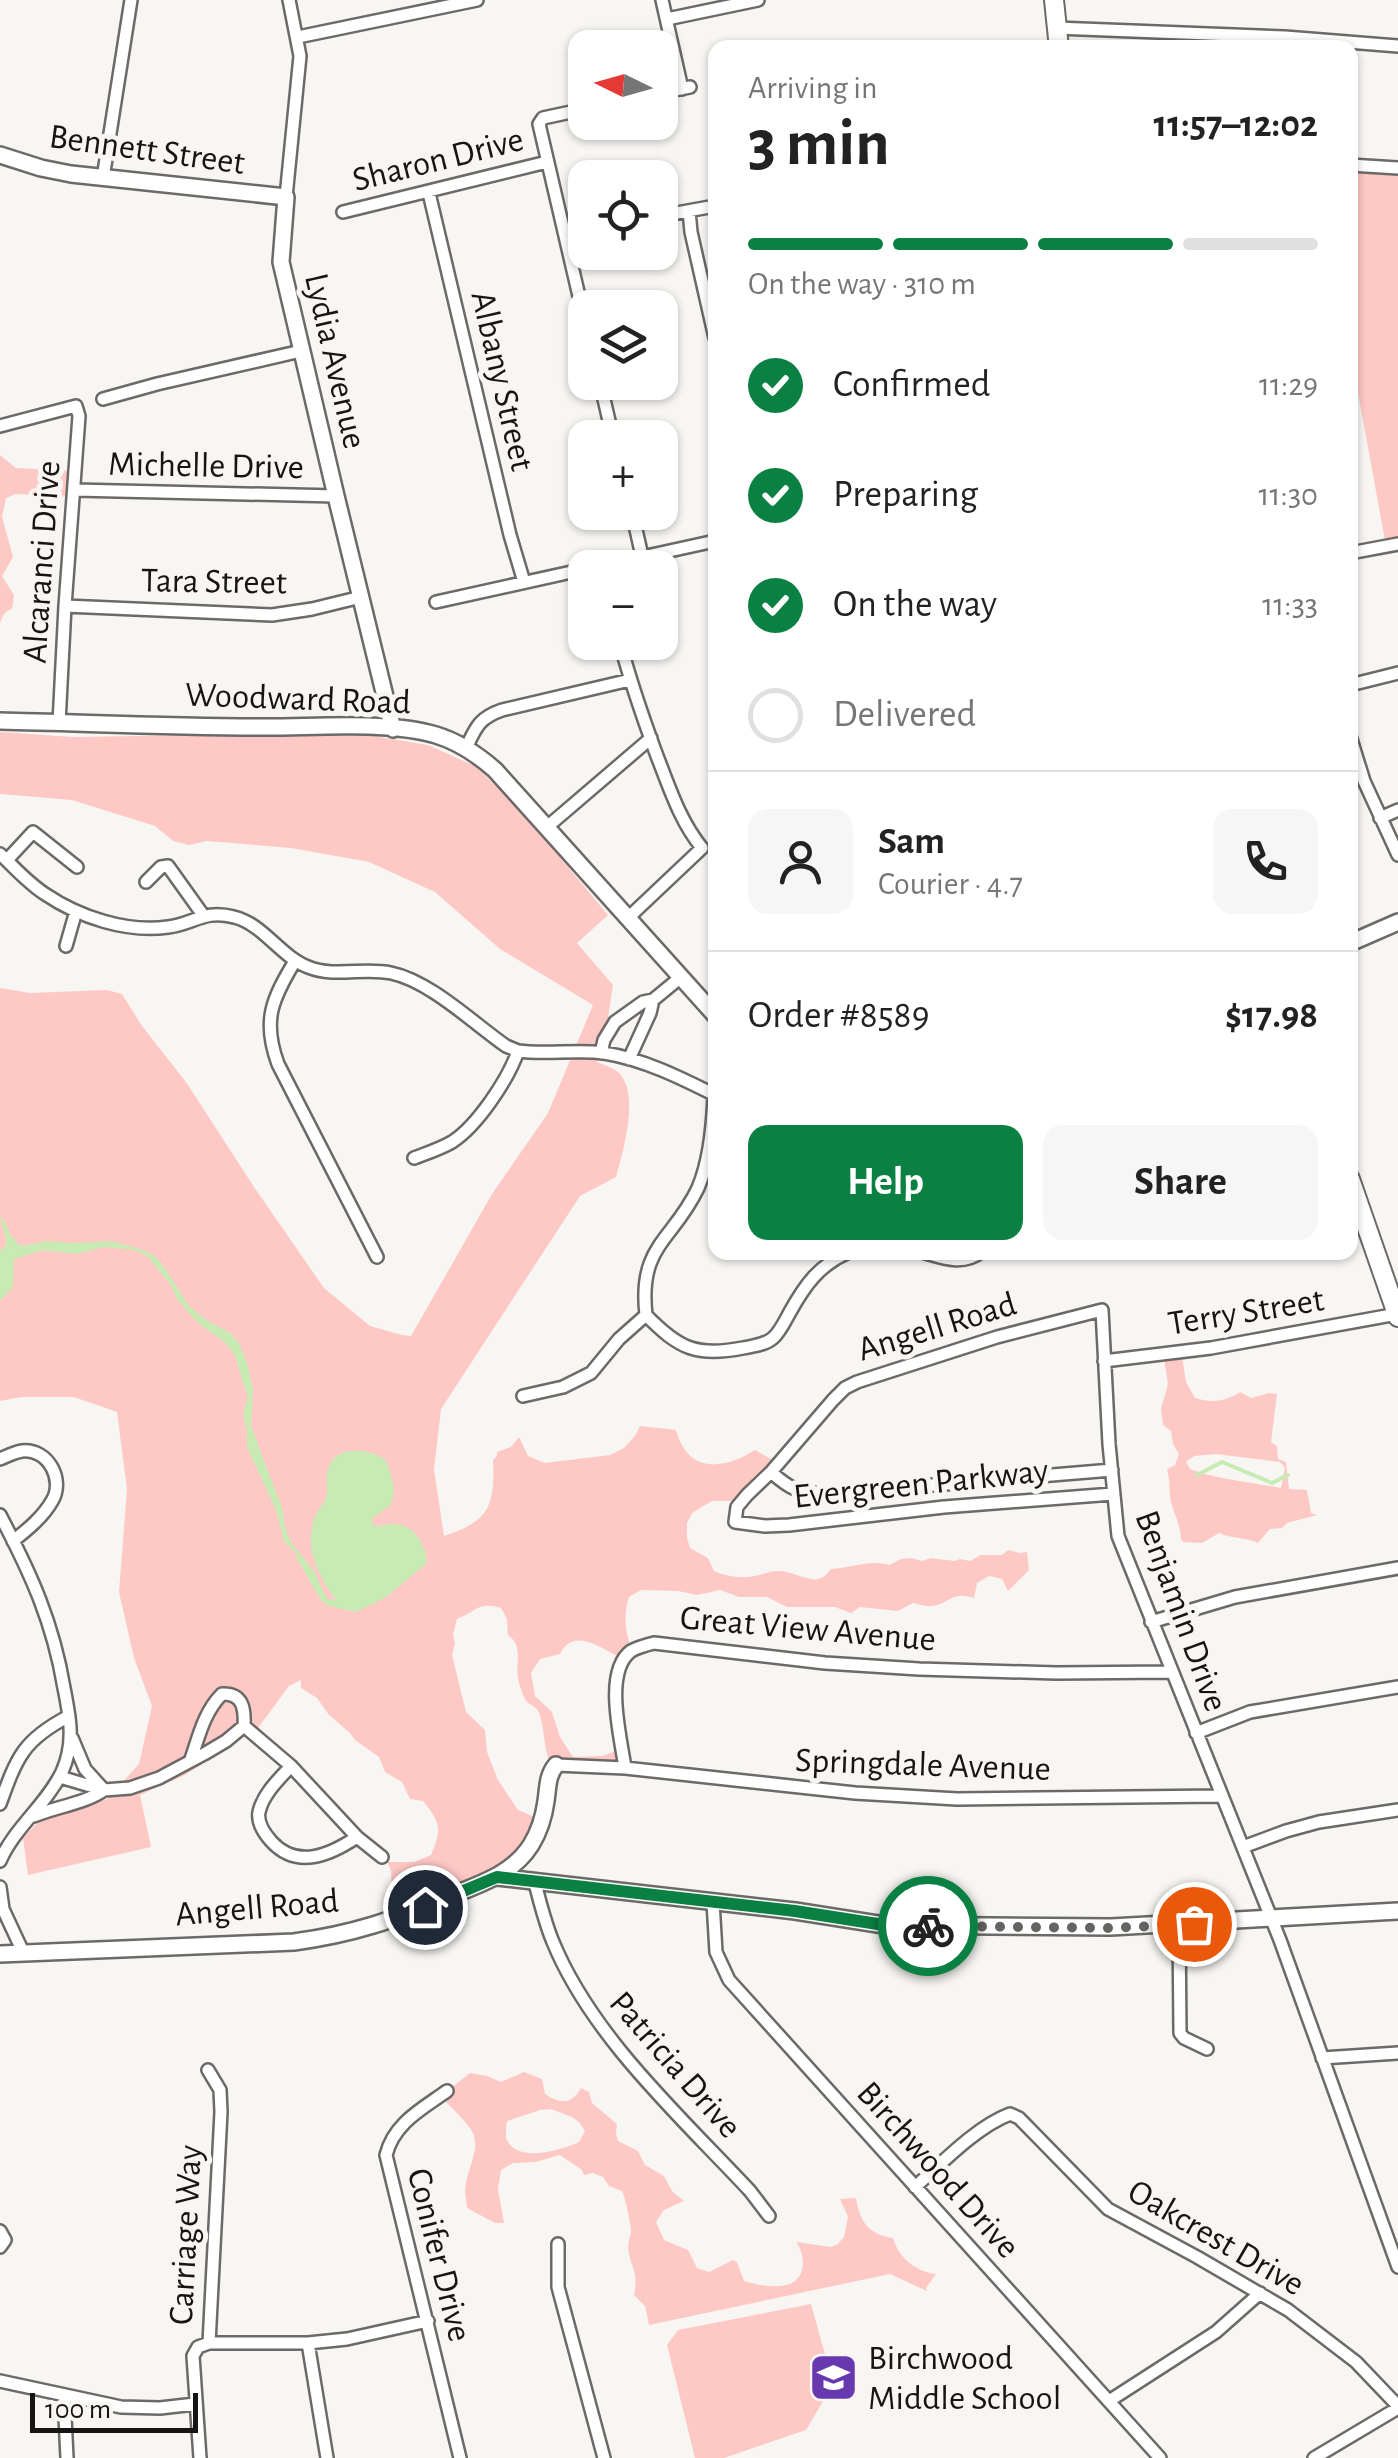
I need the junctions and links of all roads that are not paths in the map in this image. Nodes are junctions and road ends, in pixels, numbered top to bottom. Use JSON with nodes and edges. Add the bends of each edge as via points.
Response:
{"nodes":[{"id":1,"x":131,"y":0,"type":"edge"},
{"id":2,"x":289,"y":0,"type":"edge"},
{"id":3,"x":477,"y":0,"type":"edge"},
{"id":4,"x":662,"y":0,"type":"edge"},
{"id":5,"x":758,"y":0,"type":"edge"},
{"id":6,"x":1054,"y":0,"type":"edge"},
{"id":7,"x":667,"y":19,"type":"junction"},
{"id":8,"x":1056,"y":28,"type":"junction"},
{"id":9,"x":670,"y":30,"type":"edge"},
{"id":10,"x":298,"y":37,"type":"junction"},
{"id":11,"x":1058,"y":40,"type":"edge"},
{"id":12,"x":1323,"y":40,"type":"edge"},
{"id":13,"x":1358,"y":43,"type":"edge"},
{"id":14,"x":1398,"y":46,"type":"edge"},
{"id":15,"x":678,"y":59,"type":"edge"},
{"id":16,"x":678,"y":90,"type":"edge"},
{"id":17,"x":568,"y":114,"type":"edge"},
{"id":18,"x":0,"y":155,"type":"edge"},
{"id":19,"x":547,"y":162,"type":"junction"},
{"id":20,"x":1358,"y":166,"type":"edge"},
{"id":21,"x":1398,"y":168,"type":"edge"},
{"id":22,"x":103,"y":178,"type":"junction"},
{"id":23,"x":429,"y":193,"type":"junction"},
{"id":24,"x":286,"y":197,"type":"junction"},
{"id":25,"x":708,"y":207,"type":"edge"},
{"id":26,"x":689,"y":211,"type":"junction"},
{"id":27,"x":343,"y":212,"type":"dead end"},
{"id":28,"x":678,"y":213,"type":"edge"},
{"id":29,"x":577,"y":290,"type":"edge"},
{"id":30,"x":708,"y":307,"type":"edge"},
{"id":31,"x":301,"y":351,"type":"junction"},
{"id":32,"x":103,"y":398,"type":"dead end"},
{"id":33,"x":0,"y":426,"type":"edge"},
{"id":34,"x":74,"y":490,"type":"junction"},
{"id":35,"x":336,"y":496,"type":"junction"},
{"id":36,"x":708,"y":542,"type":"edge"},
{"id":37,"x":1398,"y":544,"type":"edge"},
{"id":38,"x":669,"y":550,"type":"edge"},
{"id":39,"x":1358,"y":552,"type":"edge"},
{"id":40,"x":568,"y":573,"type":"edge"},
{"id":41,"x":524,"y":582,"type":"junction"},
{"id":42,"x":361,"y":596,"type":"junction"},
{"id":43,"x":436,"y":602,"type":"dead end"},
{"id":44,"x":65,"y":606,"type":"junction"},
{"id":45,"x":625,"y":660,"type":"edge"},
{"id":46,"x":1398,"y":673,"type":"edge"},
{"id":47,"x":630,"y":680,"type":"junction"},
{"id":48,"x":1358,"y":683,"type":"edge"},
{"id":49,"x":0,"y":721,"type":"edge"},
{"id":50,"x":60,"y":722,"type":"junction"},
{"id":51,"x":393,"y":729,"type":"junction"},
{"id":52,"x":651,"y":738,"type":"junction"},
{"id":53,"x":466,"y":748,"type":"junction"},
{"id":54,"x":1358,"y":762,"type":"edge"},
{"id":55,"x":1398,"y":810,"type":"edge"},
{"id":56,"x":1380,"y":818,"type":"junction"},
{"id":57,"x":546,"y":827,"type":"junction"},
{"id":58,"x":708,"y":848,"type":"edge"},
{"id":59,"x":1398,"y":856,"type":"edge"},
{"id":60,"x":3,"y":857,"type":"edge"},
{"id":61,"x":77,"y":867,"type":"dead end"},
{"id":62,"x":146,"y":882,"type":"dead end"},
{"id":63,"x":76,"y":911,"type":"junction"},
{"id":64,"x":202,"y":915,"type":"junction"},
{"id":65,"x":628,"y":918,"type":"junction"},
{"id":66,"x":1398,"y":922,"type":"edge"},
{"id":67,"x":1358,"y":940,"type":"edge"},
{"id":68,"x":66,"y":946,"type":"dead end"},
{"id":69,"x":295,"y":961,"type":"junction"},
{"id":70,"x":681,"y":978,"type":"junction"},
{"id":71,"x":652,"y":1000,"type":"junction"},
{"id":72,"x":708,"y":1007,"type":"edge"},
{"id":73,"x":518,"y":1051,"type":"junction"},
{"id":74,"x":602,"y":1053,"type":"junction"},
{"id":75,"x":629,"y":1059,"type":"junction"},
{"id":76,"x":708,"y":1092,"type":"edge"},
{"id":77,"x":708,"y":1143,"type":"edge"},
{"id":78,"x":414,"y":1158,"type":"dead end"},
{"id":79,"x":1358,"y":1213,"type":"edge"},
{"id":80,"x":377,"y":1257,"type":"dead end"},
{"id":81,"x":835,"y":1260,"type":"edge"},
{"id":82,"x":1394,"y":1294,"type":"edge"},
{"id":83,"x":1102,"y":1310,"type":"joint"},
{"id":84,"x":646,"y":1315,"type":"junction"},
{"id":85,"x":1398,"y":1315,"type":"edge"},
{"id":86,"x":1104,"y":1361,"type":"junction"},
{"id":87,"x":523,"y":1396,"type":"dead end"},
{"id":88,"x":0,"y":1459,"type":"edge"},
{"id":89,"x":1112,"y":1470,"type":"junction"},
{"id":90,"x":771,"y":1472,"type":"junction"},
{"id":91,"x":1113,"y":1494,"type":"junction"},
{"id":92,"x":0,"y":1514,"type":"edge"},
{"id":93,"x":735,"y":1522,"type":"joint"},
{"id":94,"x":14,"y":1541,"type":"junction"},
{"id":95,"x":1398,"y":1568,"type":"edge"},
{"id":96,"x":1151,"y":1622,"type":"junction"},
{"id":97,"x":1172,"y":1672,"type":"junction"},
{"id":98,"x":1398,"y":1687,"type":"edge"},
{"id":99,"x":70,"y":1716,"type":"junction"},
{"id":100,"x":244,"y":1726,"type":"junction"},
{"id":101,"x":1196,"y":1732,"type":"junction"},
{"id":102,"x":72,"y":1738,"type":"junction"},
{"id":103,"x":191,"y":1759,"type":"junction"},
{"id":104,"x":291,"y":1766,"type":"junction"},
{"id":105,"x":556,"y":1766,"type":"joint"},
{"id":106,"x":624,"y":1768,"type":"junction"},
{"id":107,"x":60,"y":1777,"type":"junction"},
{"id":108,"x":104,"y":1790,"type":"junction"},
{"id":109,"x":1220,"y":1796,"type":"junction"},
{"id":110,"x":0,"y":1804,"type":"edge"},
{"id":111,"x":1398,"y":1810,"type":"edge"},
{"id":112,"x":30,"y":1817,"type":"junction"},
{"id":113,"x":357,"y":1837,"type":"junction"},
{"id":114,"x":1243,"y":1847,"type":"junction"},
{"id":115,"x":382,"y":1857,"type":"dead end"},
{"id":116,"x":0,"y":1861,"type":"edge"},
{"id":117,"x":497,"y":1877,"type":"junction"},
{"id":118,"x":535,"y":1883,"type":"junction"},
{"id":119,"x":0,"y":1887,"type":"edge"},
{"id":120,"x":712,"y":1902,"type":"junction"},
{"id":121,"x":1398,"y":1910,"type":"edge"},
{"id":122,"x":1270,"y":1918,"type":"junction"},
{"id":123,"x":1179,"y":1925,"type":"junction"},
{"id":124,"x":23,"y":1952,"type":"junction"},
{"id":125,"x":0,"y":1954,"type":"edge"},
{"id":126,"x":1207,"y":2050,"type":"dead end"},
{"id":127,"x":1398,"y":2053,"type":"edge"},
{"id":128,"x":1322,"y":2058,"type":"junction"},
{"id":129,"x":208,"y":2070,"type":"dead end"},
{"id":130,"x":447,"y":2091,"type":"dead end"},
{"id":131,"x":915,"y":2187,"type":"junction"},
{"id":132,"x":769,"y":2216,"type":"dead end"},
{"id":133,"x":0,"y":2231,"type":"edge"},
{"id":134,"x":558,"y":2244,"type":"dead end"},
{"id":135,"x":0,"y":2248,"type":"edge"},
{"id":136,"x":1398,"y":2267,"type":"edge"},
{"id":137,"x":1260,"y":2293,"type":"junction"},
{"id":138,"x":428,"y":2321,"type":"junction"},
{"id":139,"x":209,"y":2343,"type":"junction"},
{"id":140,"x":308,"y":2343,"type":"junction"},
{"id":141,"x":0,"y":2381,"type":"edge"},
{"id":142,"x":64,"y":2396,"type":"junction"},
{"id":143,"x":1110,"y":2401,"type":"junction"},
{"id":144,"x":196,"y":2404,"type":"junction"},
{"id":145,"x":1398,"y":2408,"type":"edge"},
{"id":146,"x":67,"y":2458,"type":"edge"},
{"id":147,"x":200,"y":2458,"type":"edge"},
{"id":148,"x":326,"y":2458,"type":"edge"},
{"id":149,"x":460,"y":2458,"type":"edge"},
{"id":150,"x":604,"y":2458,"type":"edge"},
{"id":151,"x":1160,"y":2458,"type":"edge"},
{"id":152,"x":1314,"y":2458,"type":"edge"}],
"edges":[{"from":1,"to":22,"type":"street"},
{"from":2,"to":10,"type":"street","name":"Lydia Avenue"},
{"from":3,"to":10,"type":"street"},
{"from":4,"to":7,"type":"street"},
{"from":5,"to":7,"type":"street"},
{"from":6,"to":8,"type":"main road"},
{"from":7,"to":9,"type":"street"},
{"from":8,"to":11,"type":"main road"},
{"from":8,"to":12,"type":"street"},
{"from":10,"to":24,"type":"street","name":"Lydia Avenue"},
{"from":13,"to":14,"type":"street"},
{"from":15,"to":16,"type":"street","via":[[686,88]]},
{"from":17,"to":19,"type":"street","via":[[540,121]]},
{"from":18,"to":22,"type":"street","name":"Bennett Street"},
{"from":19,"to":23,"type":"street","name":"Sharon Drive"},
{"from":19,"to":29,"type":"street"},
{"from":20,"to":21,"type":"street"},
{"from":22,"to":24,"type":"street","name":"Bennett Street"},
{"from":23,"to":27,"type":"street","name":"Sharon Drive"},
{"from":23,"to":41,"type":"street","name":"Albany Street"},
{"from":24,"to":31,"type":"street","name":"Lydia Avenue","via":[[281,262]]},
{"from":25,"to":26,"type":"street"},
{"from":26,"to":28,"type":"street"},
{"from":26,"to":30,"type":"street"},
{"from":31,"to":32,"type":"street"},
{"from":31,"to":35,"type":"street","name":"Lydia Avenue"},
{"from":33,"to":34,"type":"street","name":"Alcaranci Drive","via":[[76,406]]},
{"from":34,"to":35,"type":"street","name":"Michelle Drive"},
{"from":34,"to":44,"type":"street","name":"Alcaranci Drive"},
{"from":35,"to":42,"type":"street","name":"Lydia Avenue"},
{"from":36,"to":38,"type":"street"},
{"from":37,"to":39,"type":"street"},
{"from":40,"to":41,"type":"street"},
{"from":41,"to":43,"type":"street"},
{"from":42,"to":44,"type":"street","name":"Tara Street","via":[[272,615]]},
{"from":42,"to":51,"type":"street","name":"Lydia Avenue"},
{"from":44,"to":50,"type":"street","name":"Alcaranci Drive"},
{"from":45,"to":47,"type":"street"},
{"from":46,"to":48,"type":"street"},
{"from":47,"to":52,"type":"street"},
{"from":47,"to":53,"type":"street","via":[[494,713],[479,722]]},
{"from":49,"to":50,"type":"street","name":"Woodward Road"},
{"from":50,"to":51,"type":"street","name":"Woodward Road"},
{"from":51,"to":53,"type":"street","name":"Woodward Road","via":[[436,735]]},
{"from":52,"to":57,"type":"street"},
{"from":52,"to":58,"type":"street","via":[[688,832]]},
{"from":53,"to":57,"type":"street","name":"Woodward Road"},
{"from":54,"to":56,"type":"street"},
{"from":55,"to":56,"type":"street"},
{"from":56,"to":59,"type":"street"},
{"from":57,"to":65,"type":"street","name":"Woodward Road"},
{"from":58,"to":65,"type":"street"},
{"from":60,"to":61,"type":"street","via":[[33,832]]},
{"from":60,"to":63,"type":"street"},
{"from":62,"to":64,"type":"street","via":[[168,866]]},
{"from":63,"to":64,"type":"street","via":[[149,929]]},
{"from":63,"to":68,"type":"street"},
{"from":64,"to":69,"type":"street","via":[[242,919]]},
{"from":65,"to":70,"type":"street","name":"Woodward Road"},
{"from":66,"to":67,"type":"street"},
{"from":69,"to":73,"type":"street","via":[[325,972],[410,978]]},
{"from":69,"to":80,"type":"street","via":[[271,1008],[272,1049]]},
{"from":70,"to":71,"type":"street"},
{"from":70,"to":72,"type":"street","name":"Woodward Road"},
{"from":71,"to":74,"type":"street","via":[[615,1022]]},
{"from":71,"to":75,"type":"street"},
{"from":73,"to":74,"type":"street"},
{"from":73,"to":78,"type":"street","via":[[502,1084],[462,1134]]},
{"from":74,"to":75,"type":"street"},
{"from":75,"to":76,"type":"street"},
{"from":77,"to":84,"type":"street","via":[[700,1183],[652,1258]]},
{"from":79,"to":82,"type":"main road"},
{"from":81,"to":84,"type":"street","via":[[813,1275],[783,1325],[760,1345],[699,1352]]},
{"from":82,"to":85,"type":"main road"},
{"from":83,"to":86,"type":"street","name":"Benjamin Drive"},
{"from":83,"to":90,"type":"street","name":"Angell Road","via":[[857,1382],[823,1410]]},
{"from":84,"to":87,"type":"street","via":[[591,1372],[563,1388]]},
{"from":85,"to":86,"type":"street","name":"Terry Street"},
{"from":86,"to":89,"type":"street","name":"Benjamin Drive"},
{"from":88,"to":94,"type":"street","via":[[38,1453],[54,1471],[52,1503]]},
{"from":89,"to":90,"type":"street","name":"Evergreen Parkway","via":[[826,1494],[804,1494]]},
{"from":89,"to":91,"type":"street","name":"Benjamin Drive"},
{"from":90,"to":93,"type":"street","name":"Angell Road","via":[[737,1507]]},
{"from":91,"to":93,"type":"street","name":"Evergreen Parkway","via":[[789,1525]]},
{"from":91,"to":96,"type":"street","name":"Benjamin Drive","via":[[1118,1536]]},
{"from":92,"to":94,"type":"street"},
{"from":94,"to":99,"type":"street","via":[[46,1614]]},
{"from":95,"to":96,"type":"street","via":[[1234,1596]]},
{"from":96,"to":97,"type":"street","name":"Benjamin Drive"},
{"from":97,"to":101,"type":"street","name":"Benjamin Drive"},
{"from":97,"to":106,"type":"street","name":"Great View Avenue","via":[[920,1669],[654,1643],[631,1651],[617,1672]]},
{"from":98,"to":101,"type":"street","via":[[1250,1712]]},
{"from":99,"to":102,"type":"street"},
{"from":99,"to":110,"type":"street","via":[[33,1739],[13,1766]]},
{"from":100,"to":103,"type":"street"},
{"from":100,"to":103,"type":"street","via":[[240,1698],[222,1694]]},
{"from":100,"to":104,"type":"street"},
{"from":101,"to":109,"type":"street","name":"Benjamin Drive"},
{"from":102,"to":107,"type":"street"},
{"from":102,"to":108,"type":"street","via":[[85,1769]]},
{"from":103,"to":108,"type":"street","via":[[144,1784]]},
{"from":104,"to":113,"type":"street"},
{"from":104,"to":113,"type":"street","via":[[260,1810],[268,1837],[284,1852],[310,1858]]},
{"from":105,"to":106,"type":"street"},
{"from":105,"to":117,"type":"street","name":"Angell Road","via":[[531,1845]]},
{"from":106,"to":109,"type":"street","name":"Springdale Avenue","via":[[940,1798]]},
{"from":107,"to":108,"type":"street"},
{"from":107,"to":112,"type":"street"},
{"from":108,"to":112,"type":"street"},
{"from":109,"to":114,"type":"street","name":"Benjamin Drive"},
{"from":111,"to":114,"type":"street","via":[[1318,1822]]},
{"from":112,"to":116,"type":"street"},
{"from":113,"to":115,"type":"street"},
{"from":114,"to":122,"type":"street","name":"Benjamin Drive"},
{"from":117,"to":118,"type":"street"},
{"from":117,"to":124,"type":"street","name":"Angell Road","via":[[336,1936]]},
{"from":118,"to":120,"type":"street"},
{"from":118,"to":132,"type":"street","name":"Patricia Drive","via":[[553,1943],[605,2032]]},
{"from":119,"to":124,"type":"street"},
{"from":120,"to":123,"type":"street","via":[[884,1925]]},
{"from":120,"to":131,"type":"street","name":"Birchwood Drive","via":[[716,1952],[729,1980]]},
{"from":121,"to":122,"type":"street"},
{"from":122,"to":123,"type":"street"},
{"from":122,"to":128,"type":"street","name":"Benjamin Drive"},
{"from":123,"to":126,"type":"street","via":[[1180,2033]]},
{"from":124,"to":125,"type":"street","name":"Angell Road"},
{"from":127,"to":128,"type":"street"},
{"from":128,"to":136,"type":"street","name":"Benjamin Drive"},
{"from":129,"to":139,"type":"street","name":"Carriage Way","via":[[220,2090],[221,2112]]},
{"from":130,"to":138,"type":"street","name":"Conifer Drive","via":[[404,2122],[386,2155]]},
{"from":131,"to":137,"type":"street","name":"Oakcrest Drive","via":[[1010,2114],[1108,2209]]},
{"from":131,"to":143,"type":"street","name":"Birchwood Drive"},
{"from":133,"to":135,"type":"street","via":[[6,2240]]},
{"from":134,"to":150,"type":"street","via":[[558,2288]]},
{"from":137,"to":143,"type":"street","via":[[1216,2332]]},
{"from":137,"to":145,"type":"street","name":"Oakcrest Drive","via":[[1343,2352]]},
{"from":138,"to":140,"type":"street"},
{"from":138,"to":149,"type":"street","name":"Conifer Drive"},
{"from":139,"to":140,"type":"street"},
{"from":139,"to":144,"type":"street","name":"Carriage Way","via":[[192,2356]]},
{"from":140,"to":148,"type":"street"},
{"from":141,"to":142,"type":"street"},
{"from":142,"to":144,"type":"street","via":[[121,2408]]},
{"from":142,"to":146,"type":"street"},
{"from":143,"to":151,"type":"street","name":"Birchwood Drive"},
{"from":144,"to":147,"type":"street","name":"Carriage Way"},
{"from":145,"to":152,"type":"street"}]}
